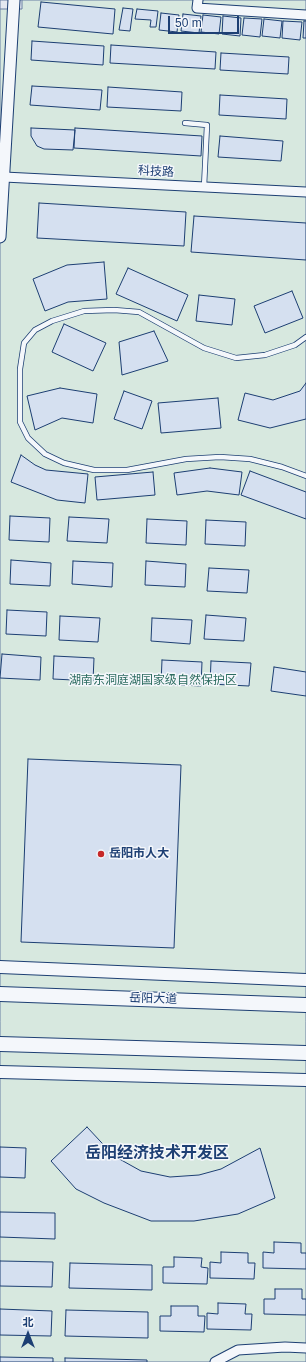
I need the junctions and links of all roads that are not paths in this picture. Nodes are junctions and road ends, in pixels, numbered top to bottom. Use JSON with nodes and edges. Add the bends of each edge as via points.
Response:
{"nodes":[{"id":1,"x":14,"y":0,"type":"edge"},
{"id":2,"x":198,"y":0,"type":"edge"},
{"id":3,"x":306,"y":15,"type":"edge"},
{"id":4,"x":185,"y":124,"type":"dead end"},
{"id":5,"x":4,"y":177,"type":"junction"},
{"id":6,"x":204,"y":187,"type":"junction"},
{"id":7,"x":306,"y":192,"type":"edge"},
{"id":8,"x":0,"y":237,"type":"edge"},
{"id":9,"x":306,"y":337,"type":"edge"},
{"id":10,"x":306,"y":476,"type":"edge"},
{"id":11,"x":0,"y":967,"type":"edge"},
{"id":12,"x":306,"y":980,"type":"edge"},
{"id":13,"x":0,"y":994,"type":"edge"},
{"id":14,"x":306,"y":1004,"type":"edge"},
{"id":15,"x":0,"y":1044,"type":"edge"},
{"id":16,"x":306,"y":1054,"type":"edge"},
{"id":17,"x":0,"y":1072,"type":"edge"},
{"id":18,"x":306,"y":1080,"type":"edge"},
{"id":19,"x":306,"y":1348,"type":"edge"},
{"id":20,"x":215,"y":1362,"type":"edge"}],
"edges":[{"from":1,"to":5,"type":"street"},
{"from":2,"to":3,"type":"street","via":[[197,8]]},
{"from":4,"to":6,"type":"lane","via":[[207,125]]},
{"from":5,"to":6,"type":"street","name":"科技路"},
{"from":5,"to":8,"type":"street"},
{"from":6,"to":7,"type":"street","name":"科技路"},
{"from":9,"to":10,"type":"lane","via":[[295,345],[265,355],[236,358],[204,348],[139,312],[84,311],[52,321],[35,330],[24,343],[20,368],[20,422],[28,438],[45,454],[64,463],[94,470],[127,470],[186,459],[220,457],[250,459]]},
{"from":11,"to":12,"type":"main road"},
{"from":13,"to":14,"type":"main road","name":"岳阳大道"},
{"from":15,"to":16,"type":"main road"},
{"from":17,"to":18,"type":"main road"},
{"from":19,"to":20,"type":"street","via":[[238,1350]]}]}
